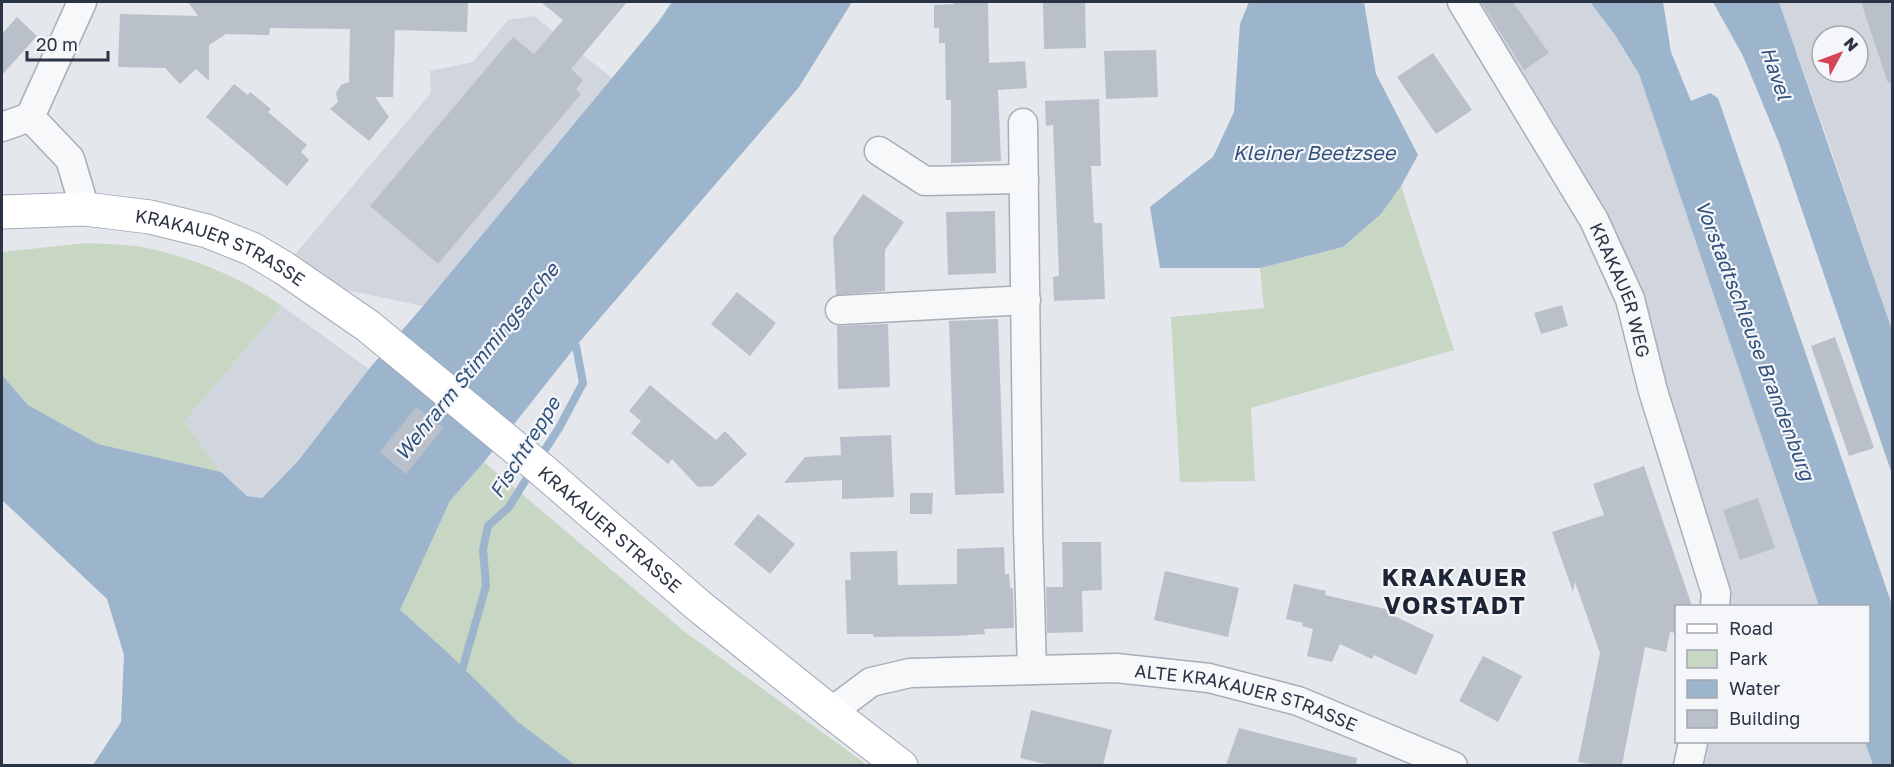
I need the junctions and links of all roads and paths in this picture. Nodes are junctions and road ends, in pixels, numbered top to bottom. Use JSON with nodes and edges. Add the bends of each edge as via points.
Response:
{"nodes":[{"id":1,"x":82,"y":2,"type":"edge"},
{"id":2,"x":1462,"y":2,"type":"edge"},
{"id":3,"x":30,"y":117,"type":"junction"},
{"id":4,"x":1023,"y":123,"type":"dead end"},
{"id":5,"x":2,"y":127,"type":"edge"},
{"id":6,"x":879,"y":151,"type":"dead end"},
{"id":7,"x":1024,"y":179,"type":"junction"},
{"id":8,"x":85,"y":209,"type":"junction"},
{"id":9,"x":2,"y":212,"type":"edge"},
{"id":10,"x":1026,"y":300,"type":"junction"},
{"id":11,"x":840,"y":310,"type":"dead end"},
{"id":12,"x":1715,"y":605,"type":"edge"},
{"id":13,"x":1032,"y":670,"type":"junction"},
{"id":14,"x":831,"y":712,"type":"junction"},
{"id":15,"x":1693,"y":743,"type":"edge"},
{"id":16,"x":901,"y":765,"type":"edge"},
{"id":17,"x":1453,"y":765,"type":"edge"},
{"id":18,"x":1688,"y":765,"type":"edge"}],
"edges":[{"from":1,"to":3,"type":"street"},
{"from":2,"to":12,"type":"street","name":"KRAKAUER WEG","via":[[1594,220],[1630,299],[1653,391],[1716,593]]},
{"from":3,"to":5,"type":"street"},
{"from":3,"to":8,"type":"street","via":[[70,159]]},
{"from":4,"to":7,"type":"street"},
{"from":6,"to":7,"type":"street","via":[[925,181]]},
{"from":7,"to":10,"type":"street"},
{"from":8,"to":9,"type":"main road","name":"KRAKAUER STRASSE"},
{"from":8,"to":14,"type":"main road","name":"KRAKAUER STRASSE","via":[[150,217],[207,231],[284,268],[368,326],[699,606]]},
{"from":10,"to":11,"type":"street"},
{"from":10,"to":13,"type":"street"},
{"from":13,"to":14,"type":"street","name":"ALTE KRAKAUER STRASSE","via":[[910,673],[871,682]]},
{"from":13,"to":17,"type":"street","name":"ALTE KRAKAUER STRASSE","via":[[1116,668],[1209,678],[1298,701]]},
{"from":14,"to":16,"type":"main road","name":"KRAKAUER STRASSE"},
{"from":15,"to":18,"type":"street"}]}
